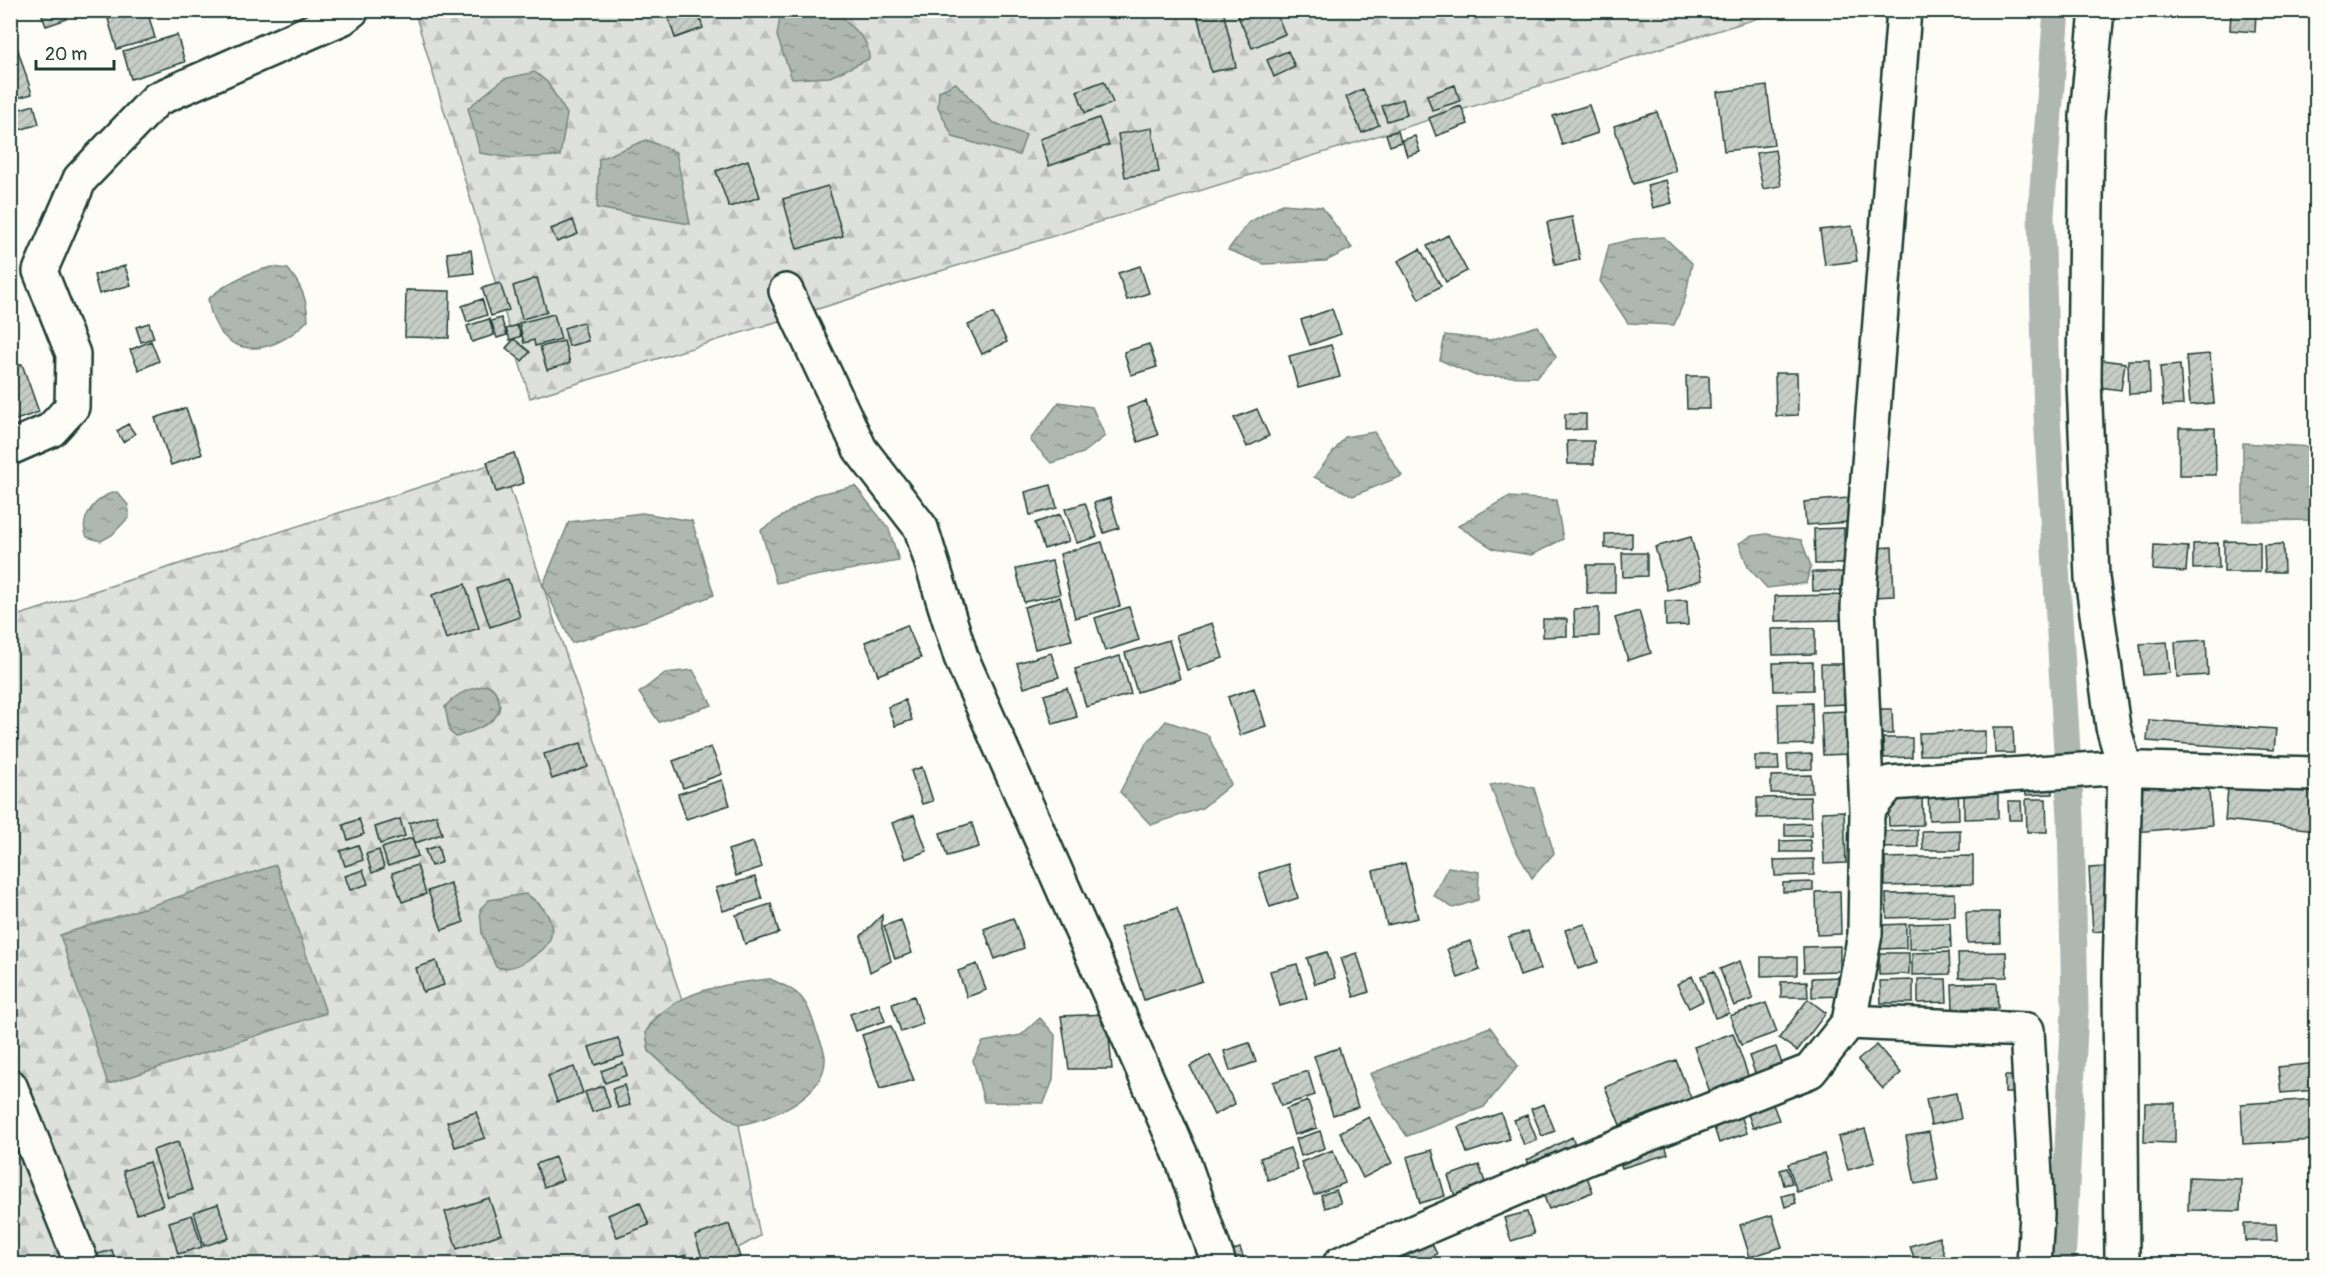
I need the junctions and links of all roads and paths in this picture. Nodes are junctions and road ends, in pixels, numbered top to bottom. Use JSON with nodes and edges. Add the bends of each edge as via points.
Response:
{"nodes":[{"id":1,"x":352,"y":10,"type":"edge"},
{"id":2,"x":1904,"y":10,"type":"edge"},
{"id":3,"x":2097,"y":10,"type":"edge"},
{"id":4,"x":786,"y":291,"type":"dead end"},
{"id":5,"x":10,"y":448,"type":"edge"},
{"id":6,"x":2118,"y":768,"type":"junction"},
{"id":7,"x":2316,"y":774,"type":"edge"},
{"id":8,"x":1867,"y":811,"type":"junction"},
{"id":9,"x":1849,"y":1022,"type":"junction"},
{"id":10,"x":10,"y":1086,"type":"edge"},
{"id":11,"x":82,"y":1264,"type":"edge"},
{"id":12,"x":1219,"y":1264,"type":"edge"},
{"id":13,"x":1340,"y":1264,"type":"edge"},
{"id":14,"x":2034,"y":1264,"type":"edge"},
{"id":15,"x":2122,"y":1264,"type":"edge"}],
"edges":[{"from":1,"to":5,"type":"street","via":[[342,18],[158,99],[80,179],[40,271],[73,354],[72,407],[51,430]]},
{"from":2,"to":8,"type":"street","via":[[1858,607]]},
{"from":3,"to":6,"type":"street","via":[[2087,116],[2084,381],[2092,579]]},
{"from":4,"to":12,"type":"street","via":[[860,449],[921,528],[961,657],[1182,1158]]},
{"from":6,"to":7,"type":"street"},
{"from":6,"to":8,"type":"street","via":[[1890,783]]},
{"from":6,"to":15,"type":"street"},
{"from":8,"to":9,"type":"street","via":[[1865,934]]},
{"from":9,"to":13,"type":"street","via":[[1810,1071],[1586,1159]]},
{"from":9,"to":14,"type":"street","via":[[2027,1030],[2037,1214]]},
{"from":10,"to":11,"type":"street"}]}
